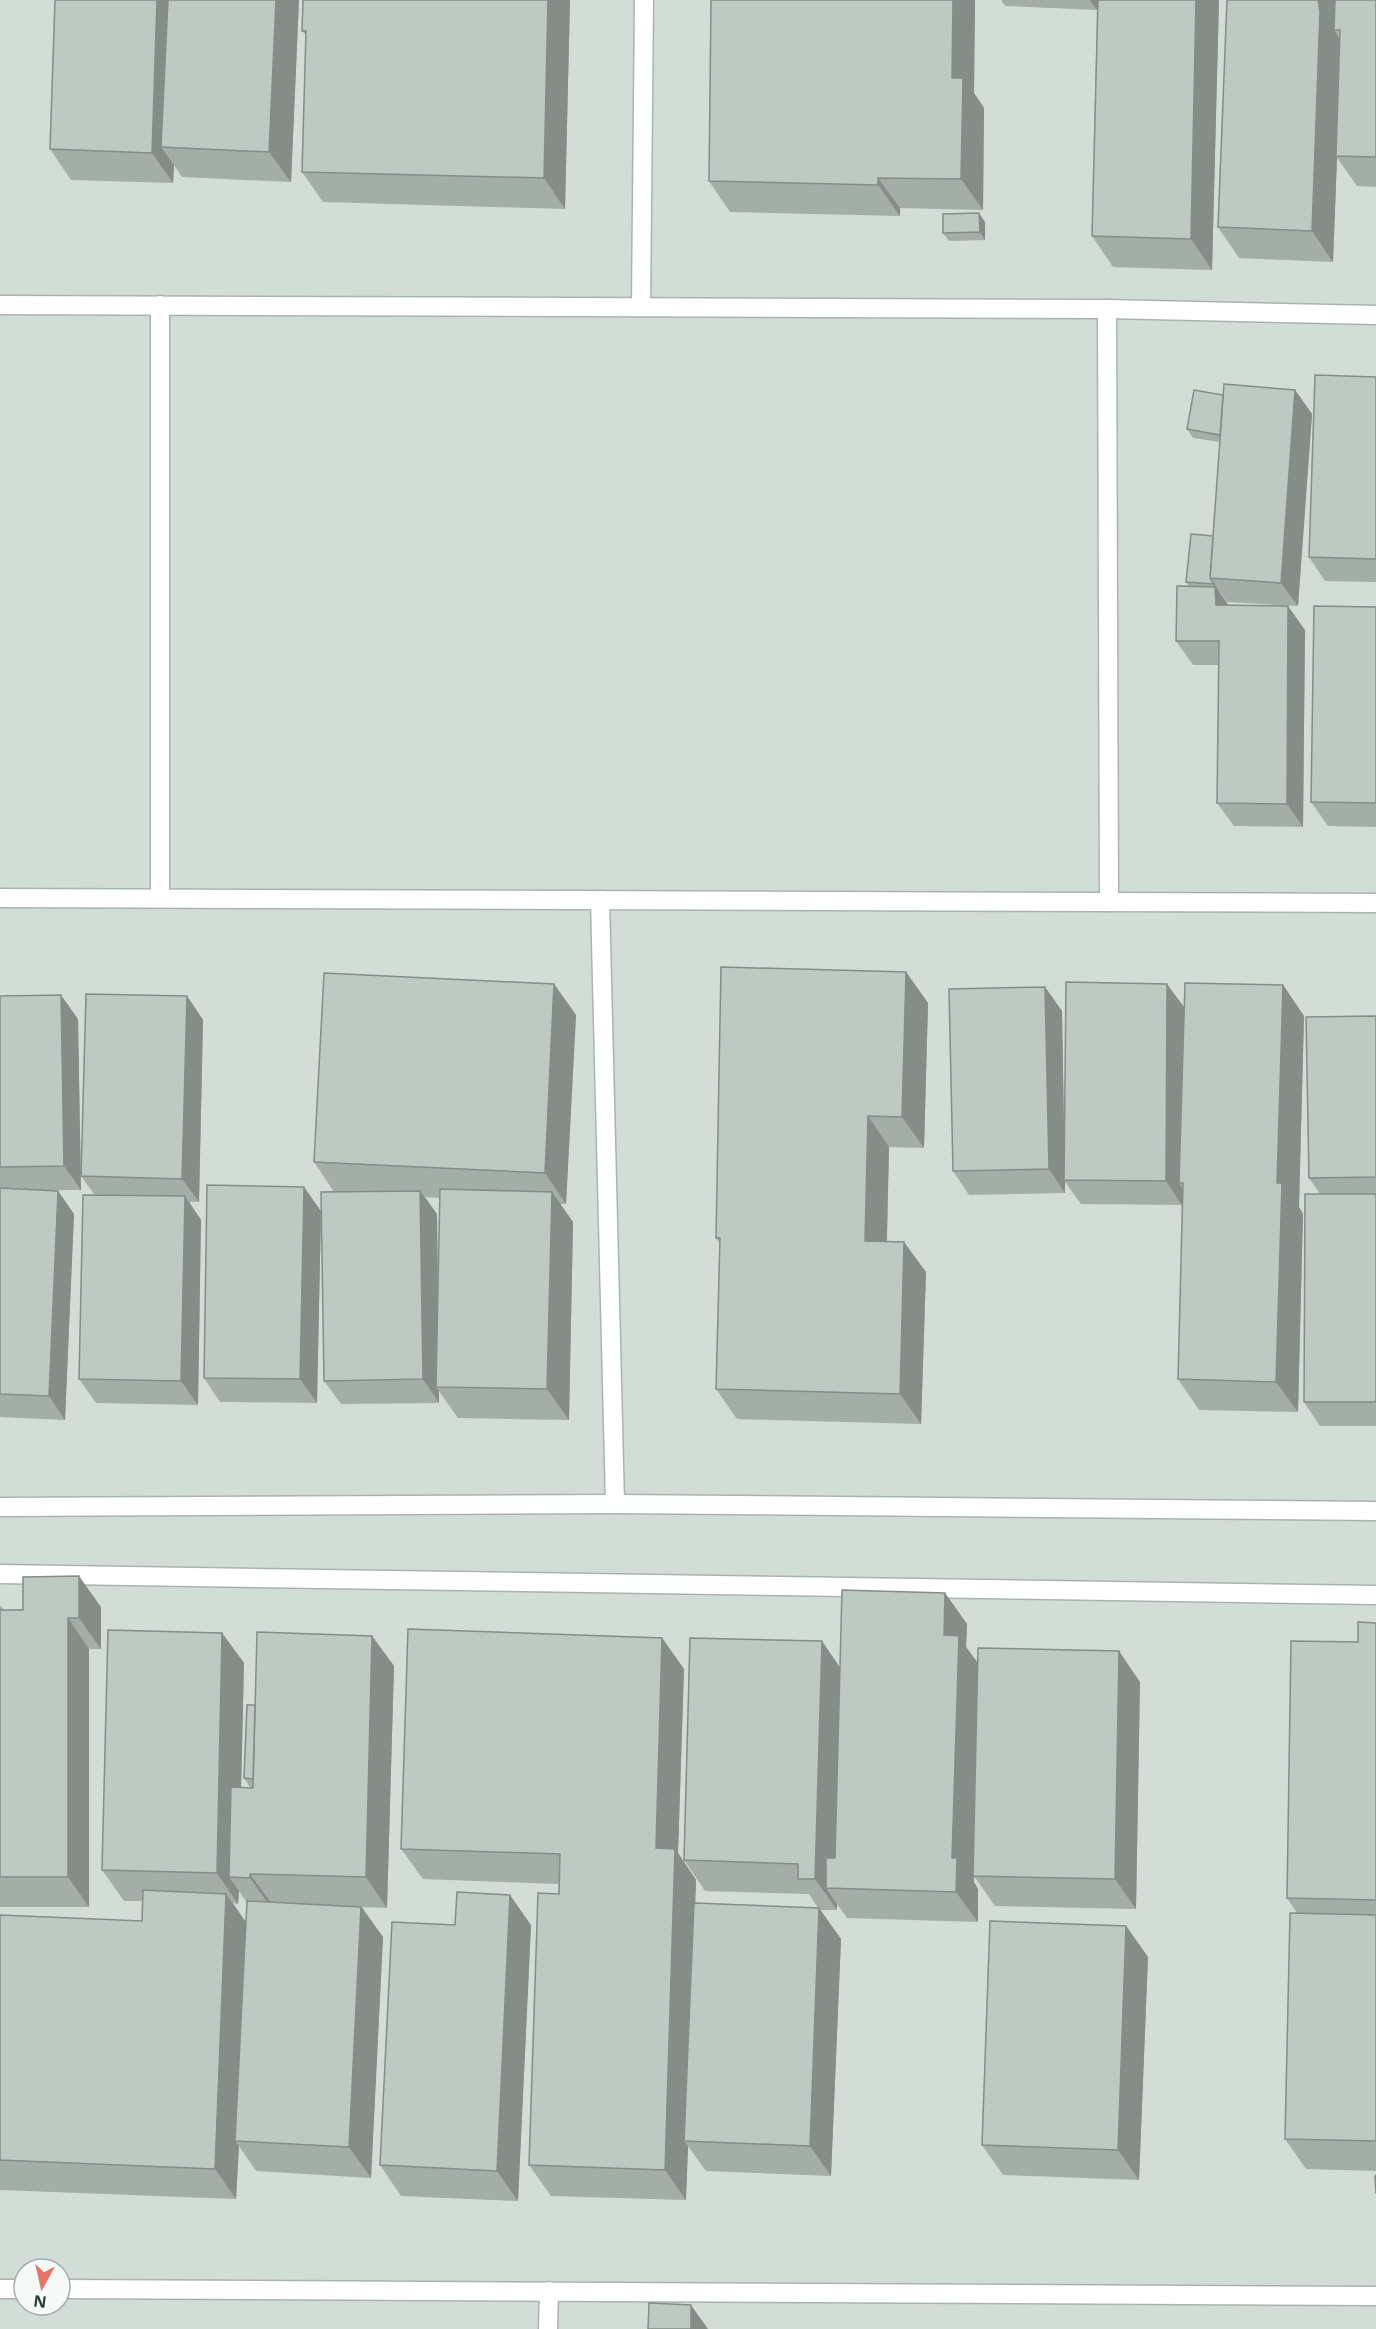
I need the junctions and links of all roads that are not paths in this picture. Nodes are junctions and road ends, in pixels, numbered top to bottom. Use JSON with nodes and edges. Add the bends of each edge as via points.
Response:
{"nodes":[{"id":1,"x":644,"y":0,"type":"edge"},
{"id":2,"x":0,"y":304,"type":"edge"},
{"id":3,"x":160,"y":305,"type":"junction"},
{"id":4,"x":641,"y":307,"type":"junction"},
{"id":5,"x":1107,"y":309,"type":"junction"},
{"id":6,"x":1376,"y":315,"type":"edge"},
{"id":7,"x":0,"y":898,"type":"edge"},
{"id":8,"x":160,"y":898,"type":"junction"},
{"id":9,"x":600,"y":900,"type":"junction"},
{"id":10,"x":1109,"y":902,"type":"junction"},
{"id":11,"x":1376,"y":903,"type":"edge"},
{"id":12,"x":615,"y":1504,"type":"junction"},
{"id":13,"x":0,"y":1507,"type":"edge"},
{"id":14,"x":1376,"y":1511,"type":"edge"},
{"id":15,"x":0,"y":1574,"type":"edge"},
{"id":16,"x":1376,"y":1595,"type":"edge"},
{"id":17,"x":72,"y":2289,"type":"edge"},
{"id":18,"x":549,"y":2291,"type":"junction"},
{"id":19,"x":1376,"y":2296,"type":"edge"},
{"id":20,"x":548,"y":2329,"type":"edge"}],
"edges":[{"from":1,"to":4,"type":"street"},
{"from":2,"to":3,"type":"street"},
{"from":3,"to":4,"type":"street"},
{"from":3,"to":8,"type":"street"},
{"from":4,"to":5,"type":"street"},
{"from":5,"to":6,"type":"street"},
{"from":5,"to":10,"type":"street"},
{"from":7,"to":8,"type":"street"},
{"from":8,"to":9,"type":"street"},
{"from":9,"to":10,"type":"street"},
{"from":9,"to":12,"type":"street"},
{"from":10,"to":11,"type":"street"},
{"from":12,"to":13,"type":"street"},
{"from":12,"to":14,"type":"street"},
{"from":15,"to":16,"type":"street"},
{"from":17,"to":18,"type":"street"},
{"from":18,"to":19,"type":"street"},
{"from":18,"to":20,"type":"street"}]}
